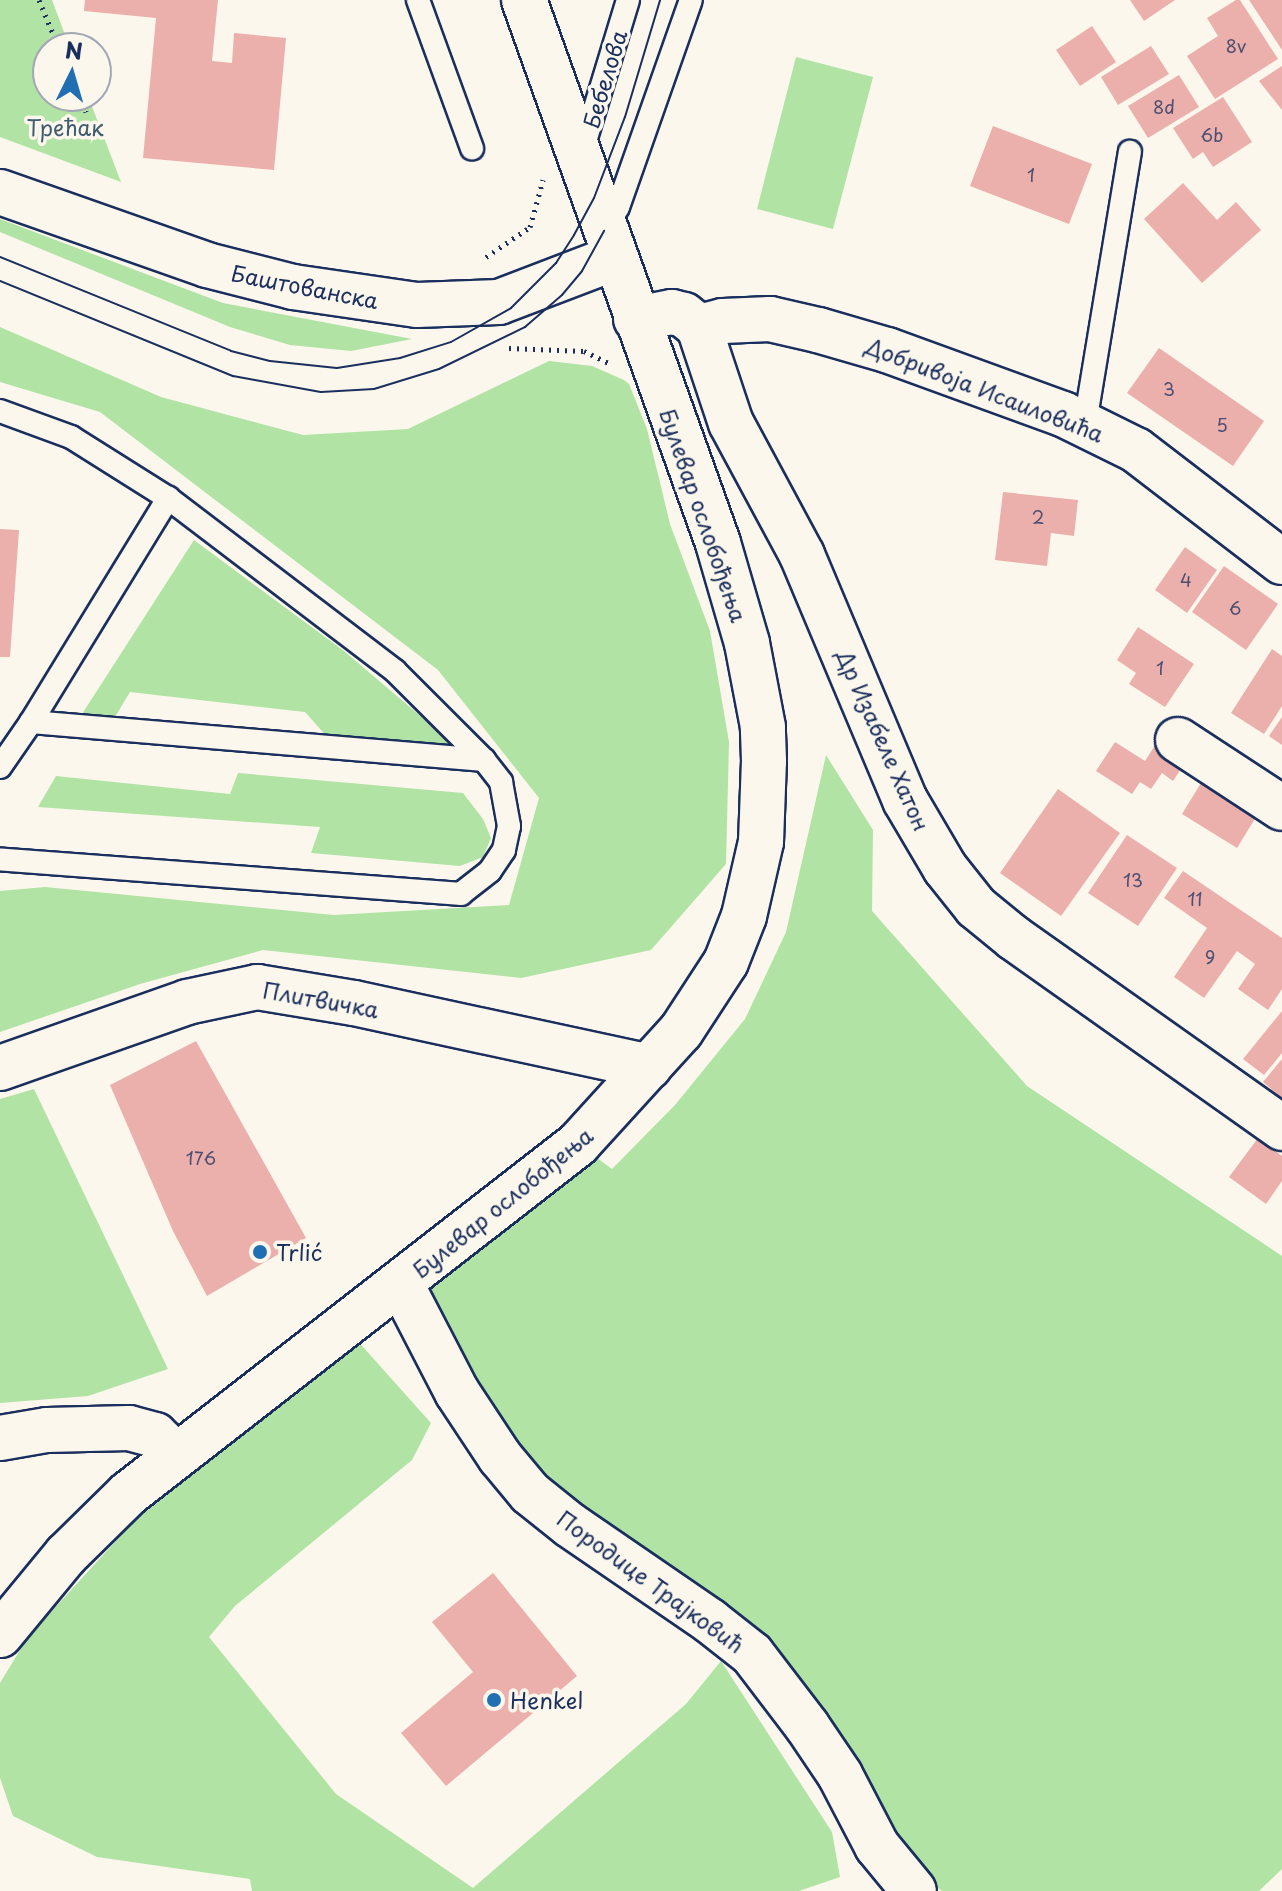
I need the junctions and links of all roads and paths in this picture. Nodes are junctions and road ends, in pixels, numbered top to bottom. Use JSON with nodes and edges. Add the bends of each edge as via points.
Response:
{"nodes":[{"id":1,"x":39,"y":0,"type":"edge"},
{"id":2,"x":418,"y":0,"type":"edge"},
{"id":3,"x":524,"y":0,"type":"edge"},
{"id":4,"x":628,"y":0,"type":"edge"},
{"id":5,"x":691,"y":0,"type":"edge"},
{"id":6,"x":52,"y":32,"type":"edge"},
{"id":7,"x":472,"y":148,"type":"dead end"},
{"id":8,"x":1130,"y":152,"type":"dead end"},
{"id":9,"x":562,"y":166,"type":"junction"},
{"id":10,"x":0,"y":192,"type":"edge"},
{"id":11,"x":609,"y":244,"type":"junction"},
{"id":12,"x":475,"y":259,"type":"dead end"},
{"id":13,"x":636,"y":319,"type":"junction"},
{"id":14,"x":699,"y":327,"type":"junction"},
{"id":15,"x":509,"y":348,"type":"dead end"},
{"id":16,"x":616,"y":366,"type":"dead end"},
{"id":17,"x":0,"y":411,"type":"edge"},
{"id":18,"x":1085,"y":423,"type":"junction"},
{"id":19,"x":168,"y":498,"type":"junction"},
{"id":20,"x":1282,"y":562,"type":"edge"},
{"id":21,"x":31,"y":722,"type":"junction"},
{"id":22,"x":1178,"y":740,"type":"dead end"},
{"id":23,"x":484,"y":760,"type":"junction"},
{"id":24,"x":0,"y":767,"type":"edge"},
{"id":25,"x":1282,"y":808,"type":"edge"},
{"id":26,"x":0,"y":859,"type":"edge"},
{"id":27,"x":649,"y":1067,"type":"junction"},
{"id":28,"x":0,"y":1068,"type":"edge"},
{"id":29,"x":1282,"y":1128,"type":"edge"},
{"id":30,"x":401,"y":1284,"type":"junction"},
{"id":31,"x":0,"y":1438,"type":"edge"},
{"id":32,"x":177,"y":1456,"type":"junction"},
{"id":33,"x":0,"y":1635,"type":"edge"},
{"id":34,"x":902,"y":1887,"type":"edge"}],
"edges":[{"from":1,"to":6,"type":"path"},
{"from":2,"to":7,"type":"lane"},
{"from":3,"to":9,"type":"street","name":"Булевар ослобођења"},
{"from":4,"to":9,"type":"lane","name":"Бебелова"},
{"from":5,"to":11,"type":"lane"},
{"from":8,"to":18,"type":"lane"},
{"from":9,"to":11,"type":"street","name":"Булевар ослобођења"},
{"from":9,"to":12,"type":"path","via":[[530,227],[488,257]]},
{"from":10,"to":11,"type":"street","name":"Баштованска","via":[[207,265],[293,287],[401,304],[499,302]]},
{"from":11,"to":13,"type":"street","name":"Булевар ослобођења"},
{"from":13,"to":14,"type":"street","via":[[672,312]]},
{"from":13,"to":27,"type":"street","name":"Булевар ослобођења","via":[[733,587],[757,689],[764,750],[761,842],[744,916],[715,980]]},
{"from":14,"to":18,"type":"street","name":"Добривоја Исаиловића","via":[[770,319],[818,330]]},
{"from":14,"to":29,"type":"street","name":"Др Изабеле Хатон","via":[[731,423],[802,555],[905,800],[945,868],[976,907],[1014,938]]},
{"from":15,"to":16,"type":"path","via":[[584,351]]},
{"from":17,"to":19,"type":"lane","via":[[71,437]]},
{"from":18,"to":20,"type":"street","name":"Добривоја Исаиловића","via":[[1136,450]]},
{"from":19,"to":21,"type":"lane"},
{"from":19,"to":23,"type":"lane","via":[[395,671]]},
{"from":21,"to":23,"type":"lane"},
{"from":21,"to":24,"type":"lane"},
{"from":22,"to":25,"type":"street"},
{"from":23,"to":26,"type":"lane","via":[[501,782],[509,826],[504,850],[490,871],[461,894]]},
{"from":27,"to":28,"type":"street","name":"Плитвичка","via":[[257,987],[187,1002]]},
{"from":27,"to":30,"type":"street","name":"Булевар ослобођења","via":[[578,1144]]},
{"from":30,"to":32,"type":"street","name":"Булевар ослобођења"},
{"from":30,"to":34,"type":"street","name":"Породице Трајковић","via":[[457,1392],[500,1457],[530,1493],[570,1525],[741,1643],[840,1775]]},
{"from":31,"to":32,"type":"street","via":[[47,1430],[129,1428],[155,1435]]},
{"from":32,"to":33,"type":"street","name":"Булевар ослобођења","via":[[128,1494],[66,1555]]}]}
